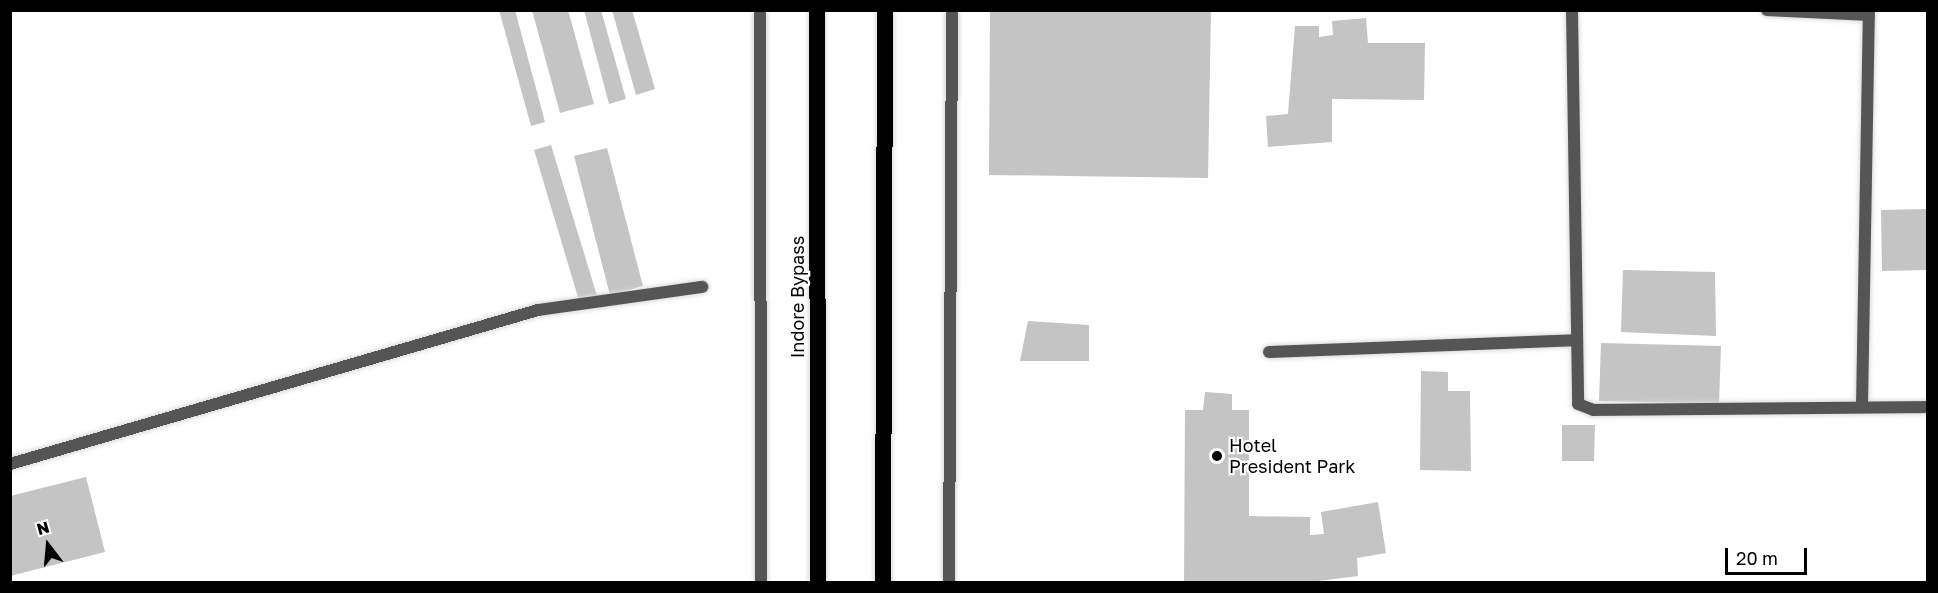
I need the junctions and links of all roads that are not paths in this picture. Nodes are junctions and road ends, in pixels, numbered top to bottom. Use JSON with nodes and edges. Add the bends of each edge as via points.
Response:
{"nodes":[{"id":1,"x":760,"y":10,"type":"edge"},
{"id":2,"x":817,"y":10,"type":"edge"},
{"id":3,"x":885,"y":10,"type":"edge"},
{"id":4,"x":952,"y":10,"type":"edge"},
{"id":5,"x":1572,"y":10,"type":"edge"},
{"id":6,"x":1767,"y":10,"type":"edge"},
{"id":7,"x":1869,"y":13,"type":"edge"},
{"id":8,"x":702,"y":287,"type":"dead end"},
{"id":9,"x":1575,"y":340,"type":"junction"},
{"id":10,"x":1269,"y":352,"type":"dead end"},
{"id":11,"x":1862,"y":406,"type":"junction"},
{"id":12,"x":1928,"y":407,"type":"edge"},
{"id":13,"x":10,"y":464,"type":"edge"},
{"id":14,"x":761,"y":582,"type":"edge"},
{"id":15,"x":818,"y":582,"type":"edge"},
{"id":16,"x":883,"y":582,"type":"edge"},
{"id":17,"x":949,"y":582,"type":"edge"}],
"edges":[{"from":1,"to":14,"type":"street"},
{"from":2,"to":15,"type":"highway","name":"Indore Bypass"},
{"from":3,"to":16,"type":"highway"},
{"from":4,"to":17,"type":"street"},
{"from":5,"to":9,"type":"street"},
{"from":6,"to":7,"type":"street"},
{"from":7,"to":11,"type":"street"},
{"from":8,"to":13,"type":"street","via":[[527,313]]},
{"from":9,"to":10,"type":"street"},
{"from":9,"to":11,"type":"street","via":[[1575,400],[1594,410]]},
{"from":11,"to":12,"type":"street"}]}
